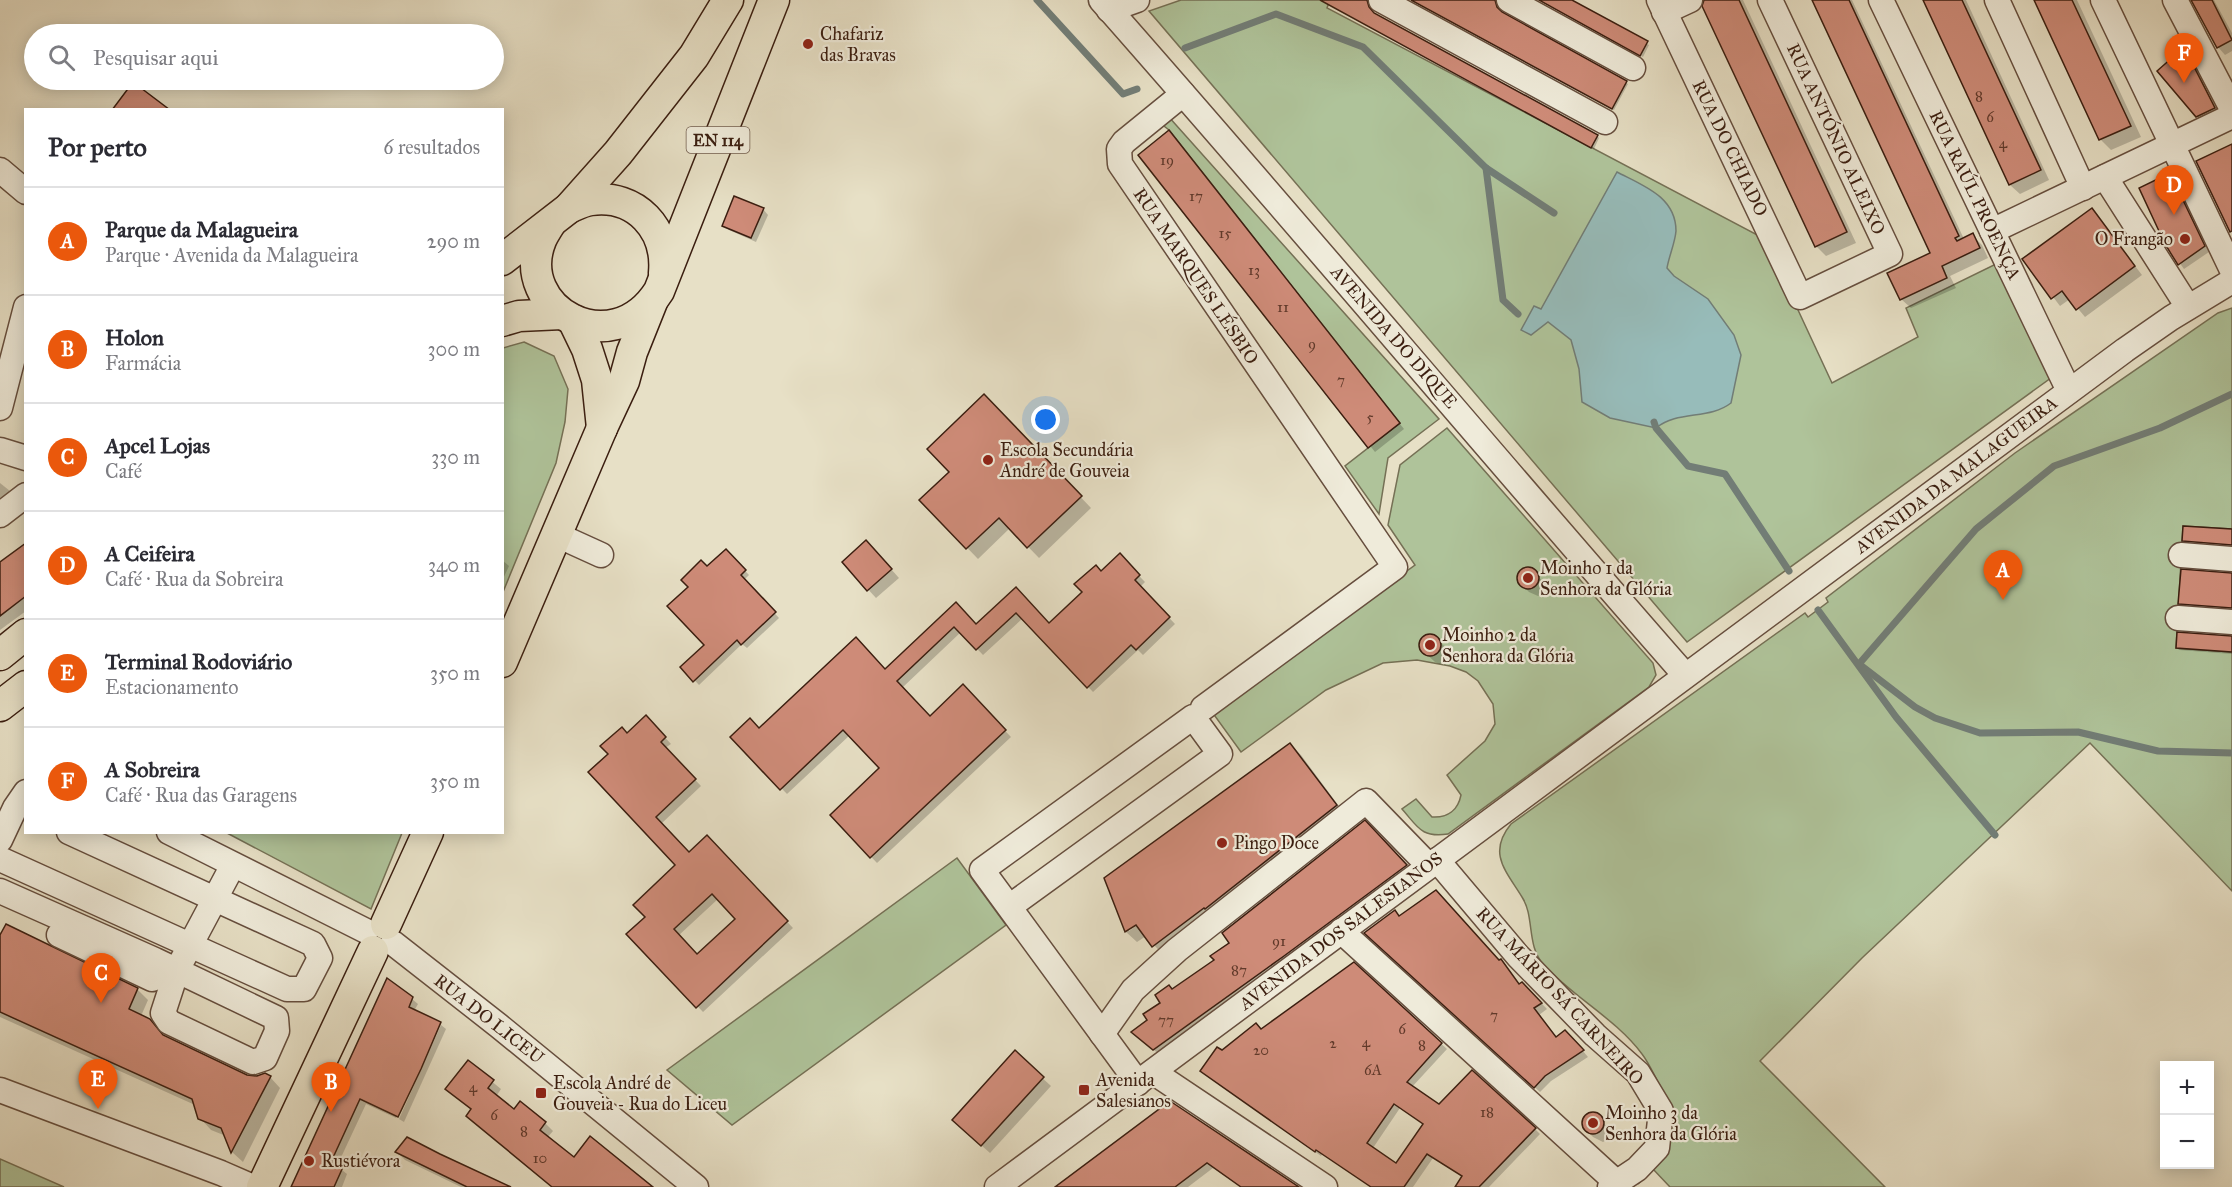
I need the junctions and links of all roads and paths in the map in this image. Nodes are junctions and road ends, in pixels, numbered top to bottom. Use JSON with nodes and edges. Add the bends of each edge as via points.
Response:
{"nodes":[{"id":1,"x":728,"y":0,"type":"edge"},
{"id":2,"x":774,"y":0,"type":"edge"},
{"id":3,"x":1137,"y":0,"type":"edge"},
{"id":4,"x":1381,"y":0,"type":"edge"},
{"id":5,"x":1509,"y":0,"type":"edge"},
{"id":6,"x":1690,"y":0,"type":"edge"},
{"id":7,"x":1770,"y":0,"type":"edge"},
{"id":8,"x":1881,"y":0,"type":"edge"},
{"id":9,"x":1997,"y":0,"type":"edge"},
{"id":10,"x":2103,"y":0,"type":"edge"},
{"id":11,"x":2175,"y":0,"type":"edge"},
{"id":12,"x":1105,"y":5,"type":"edge"},
{"id":13,"x":1661,"y":6,"type":"edge"},
{"id":14,"x":1633,"y":68,"type":"dead end"},
{"id":15,"x":1182,"y":94,"type":"junction"},
{"id":16,"x":2232,"y":109,"type":"edge"},
{"id":17,"x":2232,"y":116,"type":"edge"},
{"id":18,"x":1605,"y":122,"type":"dead end"},
{"id":19,"x":2173,"y":145,"type":"junction"},
{"id":20,"x":0,"y":170,"type":"edge"},
{"id":21,"x":2105,"y":177,"type":"junction"},
{"id":22,"x":2083,"y":188,"type":"junction"},
{"id":23,"x":24,"y":190,"type":"edge"},
{"id":24,"x":559,"y":216,"type":"junction"},
{"id":25,"x":1992,"y":231,"type":"junction"},
{"id":26,"x":504,"y":258,"type":"edge"},
{"id":27,"x":2232,"y":270,"type":"edge"},
{"id":28,"x":2232,"y":281,"type":"edge"},
{"id":29,"x":658,"y":290,"type":"junction"},
{"id":30,"x":1800,"y":297,"type":"joint"},
{"id":31,"x":2188,"y":307,"type":"junction"},
{"id":32,"x":567,"y":317,"type":"junction"},
{"id":33,"x":504,"y":320,"type":"edge"},
{"id":34,"x":24,"y":322,"type":"edge"},
{"id":35,"x":21,"y":342,"type":"edge"},
{"id":36,"x":2069,"y":391,"type":"junction"},
{"id":37,"x":0,"y":408,"type":"edge"},
{"id":38,"x":602,"y":428,"type":"junction"},
{"id":39,"x":0,"y":450,"type":"edge"},
{"id":40,"x":24,"y":457,"type":"edge"},
{"id":41,"x":24,"y":497,"type":"edge"},
{"id":42,"x":0,"y":515,"type":"edge"},
{"id":43,"x":557,"y":535,"type":"junction"},
{"id":44,"x":601,"y":555,"type":"dead end"},
{"id":45,"x":2181,"y":555,"type":"dead end"},
{"id":46,"x":2232,"y":559,"type":"edge"},
{"id":47,"x":2178,"y":618,"type":"dead end"},
{"id":48,"x":2232,"y":622,"type":"edge"},
{"id":49,"x":24,"y":636,"type":"edge"},
{"id":50,"x":0,"y":654,"type":"edge"},
{"id":51,"x":504,"y":657,"type":"edge"},
{"id":52,"x":1685,"y":675,"type":"junction"},
{"id":53,"x":24,"y":688,"type":"edge"},
{"id":54,"x":0,"y":706,"type":"edge"},
{"id":55,"x":1203,"y":708,"type":"dead end"},
{"id":56,"x":22,"y":804,"type":"edge"},
{"id":57,"x":73,"y":834,"type":"edge"},
{"id":58,"x":173,"y":834,"type":"edge"},
{"id":59,"x":427,"y":834,"type":"edge"},
{"id":60,"x":0,"y":840,"type":"edge"},
{"id":61,"x":0,"y":859,"type":"edge"},
{"id":62,"x":1433,"y":863,"type":"junction"},
{"id":63,"x":233,"y":865,"type":"junction"},
{"id":64,"x":0,"y":891,"type":"edge"},
{"id":65,"x":215,"y":899,"type":"junction"},
{"id":66,"x":0,"y":903,"type":"edge"},
{"id":67,"x":1010,"y":907,"type":"junction"},
{"id":68,"x":1341,"y":931,"type":"junction"},
{"id":69,"x":379,"y":937,"type":"junction"},
{"id":70,"x":191,"y":945,"type":"junction"},
{"id":71,"x":177,"y":970,"type":"junction"},
{"id":72,"x":1102,"y":1034,"type":"junction"},
{"id":73,"x":1146,"y":1077,"type":"junction"},
{"id":74,"x":0,"y":1090,"type":"edge"},
{"id":75,"x":1623,"y":1181,"type":"edge"},
{"id":76,"x":253,"y":1187,"type":"edge"},
{"id":77,"x":262,"y":1187,"type":"edge"},
{"id":78,"x":696,"y":1187,"type":"edge"},
{"id":79,"x":997,"y":1187,"type":"edge"},
{"id":80,"x":1325,"y":1187,"type":"edge"}],
"edges":[{"from":1,"to":24,"type":"main road","via":[[694,56],[618,153]]},
{"from":2,"to":29,"type":"main road","number":"EN 114"},
{"from":3,"to":12,"type":"street"},
{"from":4,"to":18,"type":"street"},
{"from":5,"to":14,"type":"street"},
{"from":6,"to":13,"type":"street"},
{"from":7,"to":30,"type":"street","name":"RUA ANTÓNIO ALEIXO","via":[[1890,254]]},
{"from":8,"to":25,"type":"street","name":"RUA RAÚL PROENÇA"},
{"from":9,"to":22,"type":"street"},
{"from":10,"to":19,"type":"street"},
{"from":11,"to":16,"type":"street"},
{"from":12,"to":15,"type":"street","name":"AVENIDA DO DIQUE"},
{"from":13,"to":30,"type":"street","name":"RUA DO CHIADO"},
{"from":15,"to":52,"type":"street","name":"AVENIDA DO DIQUE"},
{"from":15,"to":55,"type":"street","name":"RUA MARQUES LÉSBIO","via":[[1124,142],[1119,149],[1120,164],[1395,567]]},
{"from":17,"to":19,"type":"street"},
{"from":19,"to":21,"type":"street"},
{"from":19,"to":27,"type":"street"},
{"from":20,"to":23,"type":"street"},
{"from":21,"to":22,"type":"street"},
{"from":21,"to":31,"type":"street"},
{"from":22,"to":25,"type":"street"},
{"from":24,"to":26,"type":"main road"},
{"from":24,"to":29,"type":"main road","via":[[589,200],[611,199],[631,206],[648,219],[660,237],[665,258]]},
{"from":24,"to":32,"type":"main road","via":[[540,242],[537,261],[539,281],[548,299]]},
{"from":25,"to":36,"type":"street","name":"RUA RAÚL PROENÇA"},
{"from":28,"to":31,"type":"street","name":"AVENIDA DA MALAGUEIRA"},
{"from":29,"to":32,"type":"main road","via":[[638,315],[622,323],[584,325]]},
{"from":29,"to":38,"type":"main road"},
{"from":31,"to":36,"type":"street","name":"AVENIDA DA MALAGUEIRA"},
{"from":32,"to":33,"type":"main road","via":[[519,316]]},
{"from":32,"to":38,"type":"main road","via":[[587,349],[597,380]]},
{"from":34,"to":35,"type":"street"},
{"from":35,"to":37,"type":"street"},
{"from":36,"to":52,"type":"street","name":"AVENIDA DA MALAGUEIRA"},
{"from":38,"to":43,"type":"main road"},
{"from":39,"to":40,"type":"street"},
{"from":41,"to":42,"type":"street"},
{"from":43,"to":44,"type":"street"},
{"from":43,"to":51,"type":"main road"},
{"from":45,"to":46,"type":"street"},
{"from":47,"to":48,"type":"street"},
{"from":49,"to":50,"type":"main road"},
{"from":52,"to":62,"type":"street","name":"AVENIDA DOS SALESIANOS"},
{"from":53,"to":54,"type":"main road"},
{"from":56,"to":60,"type":"street"},
{"from":57,"to":65,"type":"street"},
{"from":58,"to":63,"type":"street","name":"RUA DO LICEU"},
{"from":59,"to":69,"type":"main road"},
{"from":61,"to":70,"type":"street"},
{"from":62,"to":68,"type":"street","name":"AVENIDA DOS SALESIANOS"},
{"from":62,"to":72,"type":"street","name":"RUA MÁRIO SÁ CARNEIRO","via":[[1366,801],[1177,950],[1133,990]]},
{"from":62,"to":75,"type":"street","name":"RUA MÁRIO SÁ CARNEIRO","via":[[1595,1035],[1638,1073],[1661,1111],[1657,1148]]},
{"from":63,"to":65,"type":"street"},
{"from":63,"to":69,"type":"street","name":"RUA DO LICEU"},
{"from":64,"to":71,"type":"street"},
{"from":65,"to":70,"type":"street"},
{"from":65,"to":70,"type":"street","via":[[314,944],[320,958],[304,989],[287,989]]},
{"from":66,"to":71,"type":"street","via":[[152,979]]},
{"from":67,"to":67,"type":"street","via":[[1220,754],[1193,717],[982,870]]},
{"from":67,"to":72,"type":"street"},
{"from":68,"to":73,"type":"street","name":"AVENIDA DOS SALESIANOS"},
{"from":68,"to":75,"type":"street"},
{"from":69,"to":77,"type":"main road"},
{"from":69,"to":78,"type":"street","name":"RUA DO LICEU","via":[[491,1019]]},
{"from":70,"to":71,"type":"street"},
{"from":71,"to":71,"type":"street","via":[[276,1018],[277,1031],[265,1058],[253,1062],[169,1022],[164,1013]]},
{"from":72,"to":73,"type":"street"},
{"from":73,"to":79,"type":"street","name":"AVENIDA DOS SALESIANOS"},
{"from":73,"to":80,"type":"street"},
{"from":74,"to":76,"type":"street"}]}
